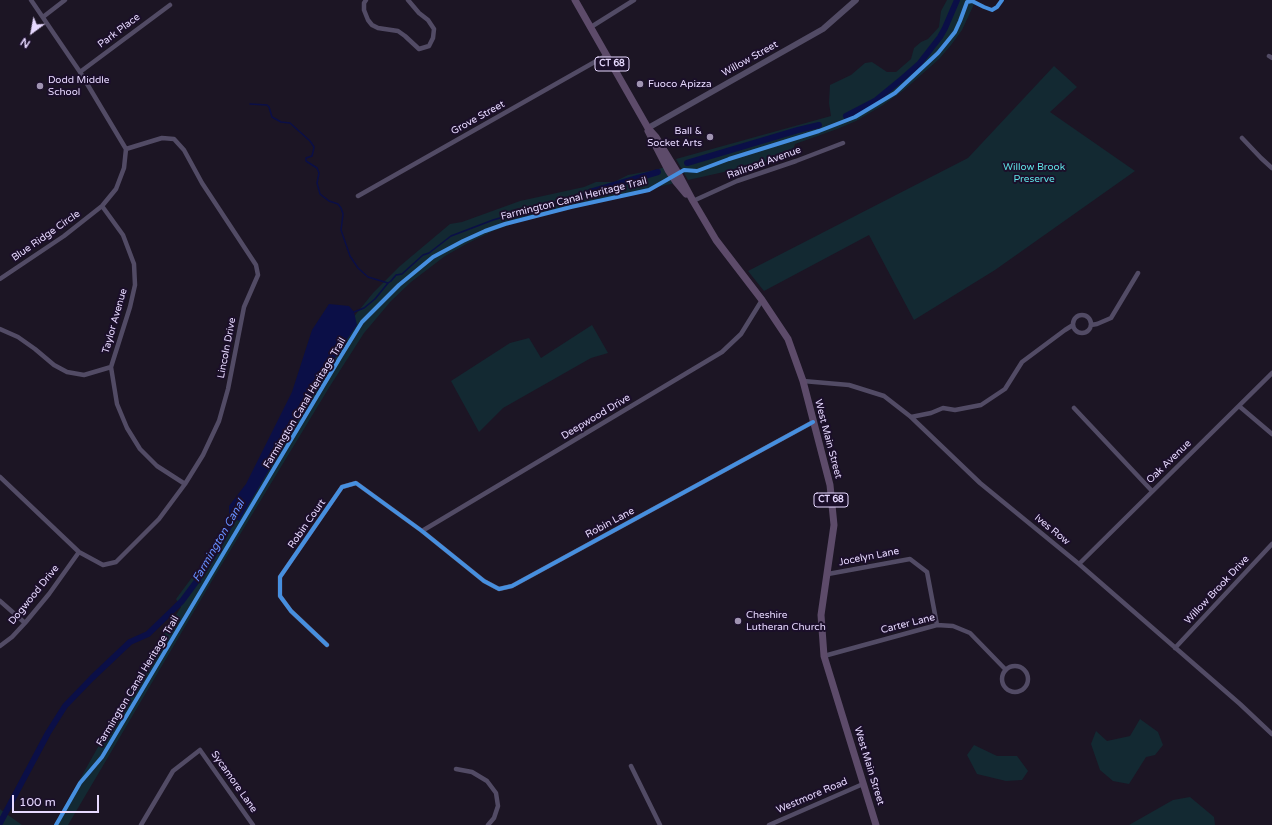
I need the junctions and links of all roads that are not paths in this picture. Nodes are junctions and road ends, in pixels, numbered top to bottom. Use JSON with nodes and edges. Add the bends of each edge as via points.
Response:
{"nodes":[{"id":1,"x":31,"y":0,"type":"edge"},
{"id":2,"x":65,"y":0,"type":"edge"},
{"id":3,"x":366,"y":0,"type":"edge"},
{"id":4,"x":408,"y":0,"type":"edge"},
{"id":5,"x":575,"y":0,"type":"edge"},
{"id":6,"x":634,"y":0,"type":"edge"},
{"id":7,"x":856,"y":0,"type":"edge"},
{"id":8,"x":170,"y":5,"type":"dead end"},
{"id":9,"x":43,"y":17,"type":"junction"},
{"id":10,"x":591,"y":27,"type":"junction"},
{"id":11,"x":607,"y":56,"type":"junction"},
{"id":12,"x":80,"y":72,"type":"junction"},
{"id":13,"x":648,"y":128,"type":"junction"},
{"id":14,"x":1242,"y":138,"type":"dead end"},
{"id":15,"x":843,"y":143,"type":"dead end"},
{"id":16,"x":126,"y":149,"type":"junction"},
{"id":17,"x":1272,"y":168,"type":"edge"},
{"id":18,"x":358,"y":196,"type":"dead end"},
{"id":19,"x":693,"y":202,"type":"junction"},
{"id":20,"x":102,"y":206,"type":"junction"},
{"id":21,"x":1138,"y":272,"type":"dead end"},
{"id":22,"x":0,"y":279,"type":"edge"},
{"id":23,"x":762,"y":300,"type":"junction"},
{"id":24,"x":1073,"y":325,"type":"junction"},
{"id":25,"x":1091,"y":325,"type":"junction"},
{"id":26,"x":0,"y":328,"type":"edge"},
{"id":27,"x":111,"y":367,"type":"junction"},
{"id":28,"x":1272,"y":373,"type":"edge"},
{"id":29,"x":803,"y":381,"type":"junction"},
{"id":30,"x":1239,"y":406,"type":"junction"},
{"id":31,"x":1074,"y":408,"type":"dead end"},
{"id":32,"x":911,"y":417,"type":"junction"},
{"id":33,"x":814,"y":422,"type":"junction"},
{"id":34,"x":1272,"y":434,"type":"edge"},
{"id":35,"x":0,"y":477,"type":"edge"},
{"id":36,"x":185,"y":484,"type":"junction"},
{"id":37,"x":1152,"y":491,"type":"junction"},
{"id":38,"x":422,"y":531,"type":"junction"},
{"id":39,"x":1272,"y":544,"type":"edge"},
{"id":40,"x":79,"y":552,"type":"junction"},
{"id":41,"x":1078,"y":564,"type":"junction"},
{"id":42,"x":828,"y":574,"type":"junction"},
{"id":43,"x":0,"y":601,"type":"edge"},
{"id":44,"x":25,"y":623,"type":"junction"},
{"id":45,"x":937,"y":625,"type":"junction"},
{"id":46,"x":327,"y":645,"type":"dead end"},
{"id":47,"x":0,"y":646,"type":"edge"},
{"id":48,"x":1175,"y":648,"type":"junction"},
{"id":49,"x":824,"y":656,"type":"junction"},
{"id":50,"x":1006,"y":670,"type":"junction"},
{"id":51,"x":1272,"y":734,"type":"edge"},
{"id":52,"x":631,"y":766,"type":"dead end"},
{"id":53,"x":456,"y":769,"type":"dead end"},
{"id":54,"x":863,"y":784,"type":"junction"},
{"id":55,"x":141,"y":825,"type":"edge"},
{"id":56,"x":253,"y":825,"type":"edge"},
{"id":57,"x":488,"y":825,"type":"edge"},
{"id":58,"x":660,"y":825,"type":"edge"},
{"id":59,"x":769,"y":825,"type":"edge"},
{"id":60,"x":876,"y":825,"type":"edge"}],
"edges":[{"from":1,"to":9,"type":"street"},
{"from":2,"to":9,"type":"street"},
{"from":3,"to":4,"type":"street","via":[[364,10],[372,25],[398,31],[419,49],[429,46],[434,29]]},
{"from":5,"to":10,"type":"main road","name":"West Main Street","number":"CT 68"},
{"from":6,"to":10,"type":"street"},
{"from":7,"to":13,"type":"street","name":"Willow Street","via":[[823,29]]},
{"from":8,"to":12,"type":"street","name":"Park Place"},
{"from":9,"to":12,"type":"street"},
{"from":10,"to":11,"type":"main road","name":"West Main Street","number":"CT 68"},
{"from":11,"to":13,"type":"main road","name":"West Main Street","number":"CT 68"},
{"from":11,"to":18,"type":"street","name":"Grove Street"},
{"from":12,"to":16,"type":"street"},
{"from":13,"to":19,"type":"main road","name":"West Main Street","number":"CT 68","via":[[648,133],[668,170]]},
{"from":14,"to":17,"type":"street"},
{"from":15,"to":19,"type":"street","name":"Railroad Avenue","via":[[737,181]]},
{"from":16,"to":20,"type":"street","via":[[124,168],[116,189]]},
{"from":16,"to":36,"type":"street","name":"Lincoln Drive","via":[[162,138],[174,139],[184,150],[202,183],[256,264],[258,275],[244,307],[219,421],[203,455]]},
{"from":19,"to":23,"type":"main road","name":"West Main Street","number":"CT 68","via":[[716,240]]},
{"from":20,"to":22,"type":"street","name":"Blue Ridge Circle","via":[[64,236]]},
{"from":20,"to":27,"type":"street","name":"Taylor Avenue","via":[[123,235],[134,264],[135,285]]},
{"from":21,"to":25,"type":"street","via":[[1111,318]]},
{"from":23,"to":29,"type":"main road","name":"West Main Street","number":"CT 68","via":[[788,339]]},
{"from":23,"to":38,"type":"street","name":"Deepwood Drive","via":[[741,334],[722,352]]},
{"from":24,"to":25,"type":"street","via":[[1075,330],[1083,333]]},
{"from":24,"to":25,"type":"street","via":[[1075,318],[1082,315],[1089,319]]},
{"from":24,"to":32,"type":"street","via":[[1022,362],[1005,389],[980,405],[955,410],[943,408]]},
{"from":26,"to":27,"type":"street","via":[[18,337],[67,372],[84,374]]},
{"from":27,"to":36,"type":"street","name":"Taylor Avenue","via":[[117,404],[130,434],[140,449],[157,466]]},
{"from":28,"to":30,"type":"street","name":"Oak Avenue"},
{"from":29,"to":32,"type":"street","name":"Ives Row","via":[[849,386],[884,396]]},
{"from":29,"to":33,"type":"main road","name":"West Main Street","number":"CT 68"},
{"from":30,"to":34,"type":"street"},
{"from":30,"to":37,"type":"street","name":"Oak Avenue"},
{"from":31,"to":37,"type":"street"},
{"from":32,"to":41,"type":"street","name":"Ives Row","via":[[980,483]]},
{"from":33,"to":38,"type":"street","name":"Robin Lane","via":[[512,586],[499,589],[484,581]]},
{"from":33,"to":42,"type":"main road","name":"West Main Street","number":"CT 68","via":[[830,485],[834,525]]},
{"from":35,"to":40,"type":"street","name":"Lincoln Drive"},
{"from":36,"to":40,"type":"street","name":"Lincoln Drive","via":[[158,519],[116,562],[103,565]]},
{"from":37,"to":41,"type":"street","name":"Oak Avenue"},
{"from":38,"to":46,"type":"street","name":"Robin Court","via":[[356,483],[342,487],[280,577],[280,596]]},
{"from":39,"to":48,"type":"street","name":"Willow Brook Drive"},
{"from":40,"to":44,"type":"street","name":"Dogwood Drive"},
{"from":41,"to":48,"type":"street","name":"Ives Row"},
{"from":42,"to":45,"type":"street","name":"Jocelyn Lane","via":[[910,558],[927,572]]},
{"from":42,"to":49,"type":"main road","name":"West Main Street","number":"CT 68","via":[[821,615]]},
{"from":43,"to":44,"type":"street"},
{"from":44,"to":47,"type":"street","name":"Dogwood Drive"},
{"from":45,"to":49,"type":"street","name":"Carter Lane"},
{"from":45,"to":50,"type":"street","name":"Carter Lane","via":[[953,626],[970,633]]},
{"from":48,"to":51,"type":"street","name":"Ives Row"},
{"from":49,"to":54,"type":"main road","name":"West Main Street","number":"CT 68"},
{"from":50,"to":50,"type":"street","via":[[1018,667],[1025,671],[1028,682],[1023,690],[1015,692],[1007,689],[1002,678]]},
{"from":52,"to":58,"type":"street"},
{"from":53,"to":57,"type":"street","via":[[472,772],[487,781],[496,793],[498,806],[494,818]]},
{"from":54,"to":59,"type":"street","name":"Westmore Road"},
{"from":54,"to":60,"type":"main road","name":"West Main Street","number":"CT 68"},
{"from":55,"to":56,"type":"street","name":"Sycamore Lane","via":[[173,771],[200,750]]}]}
